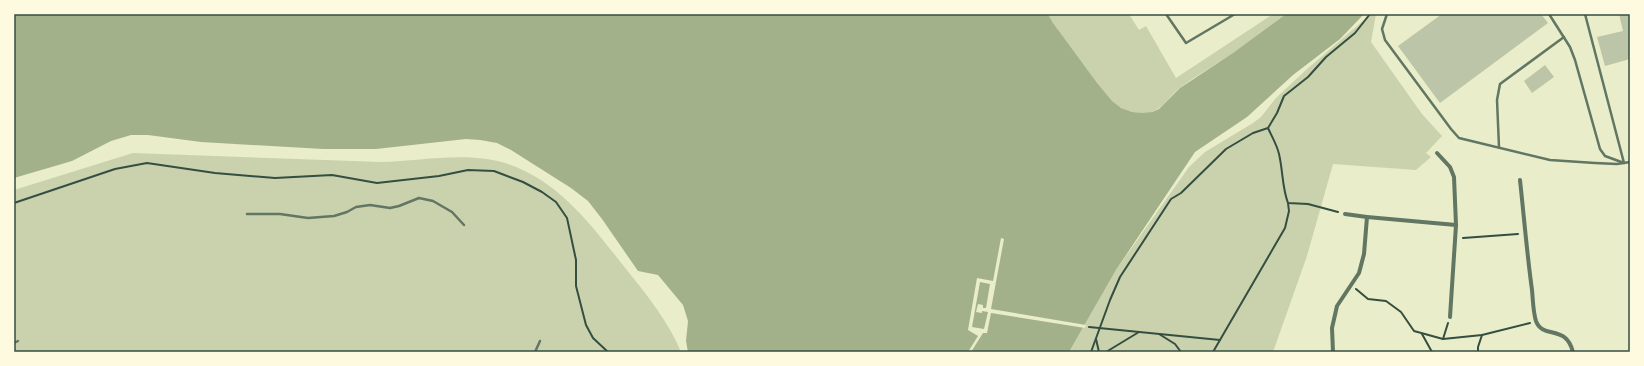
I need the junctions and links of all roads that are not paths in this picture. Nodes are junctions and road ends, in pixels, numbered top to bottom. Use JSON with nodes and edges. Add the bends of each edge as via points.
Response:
{"nodes":[{"id":1,"x":1166,"y":14,"type":"edge"},
{"id":2,"x":1235,"y":14,"type":"edge"},
{"id":3,"x":1387,"y":14,"type":"edge"},
{"id":4,"x":1549,"y":14,"type":"edge"},
{"id":5,"x":1585,"y":14,"type":"edge"},
{"id":6,"x":1564,"y":38,"type":"junction"},
{"id":7,"x":1499,"y":147,"type":"junction"},
{"id":8,"x":1437,"y":153,"type":"dead end"},
{"id":9,"x":1630,"y":162,"type":"edge"},
{"id":10,"x":1624,"y":163,"type":"junction"},
{"id":11,"x":1520,"y":180,"type":"dead end"},
{"id":12,"x":248,"y":214,"type":"dead end"},
{"id":13,"x":1345,"y":214,"type":"road end"},
{"id":14,"x":1367,"y":217,"type":"junction"},
{"id":15,"x":464,"y":225,"type":"dead end"},
{"id":16,"x":1456,"y":225,"type":"junction"},
{"id":17,"x":1450,"y":317,"type":"road end"},
{"id":18,"x":540,"y":341,"type":"dead end"},
{"id":19,"x":18,"y":342,"type":"dead end"},
{"id":20,"x":14,"y":343,"type":"edge"},
{"id":21,"x":534,"y":352,"type":"edge"},
{"id":22,"x":1333,"y":352,"type":"edge"},
{"id":23,"x":1573,"y":352,"type":"edge"}],
"edges":[{"from":1,"to":2,"type":"lane","via":[[1186,43]]},
{"from":3,"to":7,"type":"lane","via":[[1382,29],[1386,40],[1456,135],[1467,141]]},
{"from":4,"to":6,"type":"lane"},
{"from":5,"to":10,"type":"lane"},
{"from":6,"to":7,"type":"lane","via":[[1500,84]]},
{"from":6,"to":10,"type":"lane","via":[[1575,60],[1600,149],[1605,156]]},
{"from":7,"to":10,"type":"lane","via":[[1550,160]]},
{"from":8,"to":16,"type":"street","via":[[1450,167],[1454,177]]},
{"from":9,"to":10,"type":"lane"},
{"from":11,"to":23,"type":"street","via":[[1536,321],[1541,328],[1565,337]]},
{"from":12,"to":15,"type":"lane","via":[[280,214],[308,218],[334,216],[356,207],[370,205],[390,208],[419,198],[433,201],[452,212]]},
{"from":13,"to":14,"type":"street"},
{"from":14,"to":16,"type":"street"},
{"from":14,"to":22,"type":"street","via":[[1364,254],[1359,273],[1337,306],[1332,328]]},
{"from":16,"to":17,"type":"street"},
{"from":18,"to":21,"type":"lane"},
{"from":19,"to":20,"type":"lane"}]}
